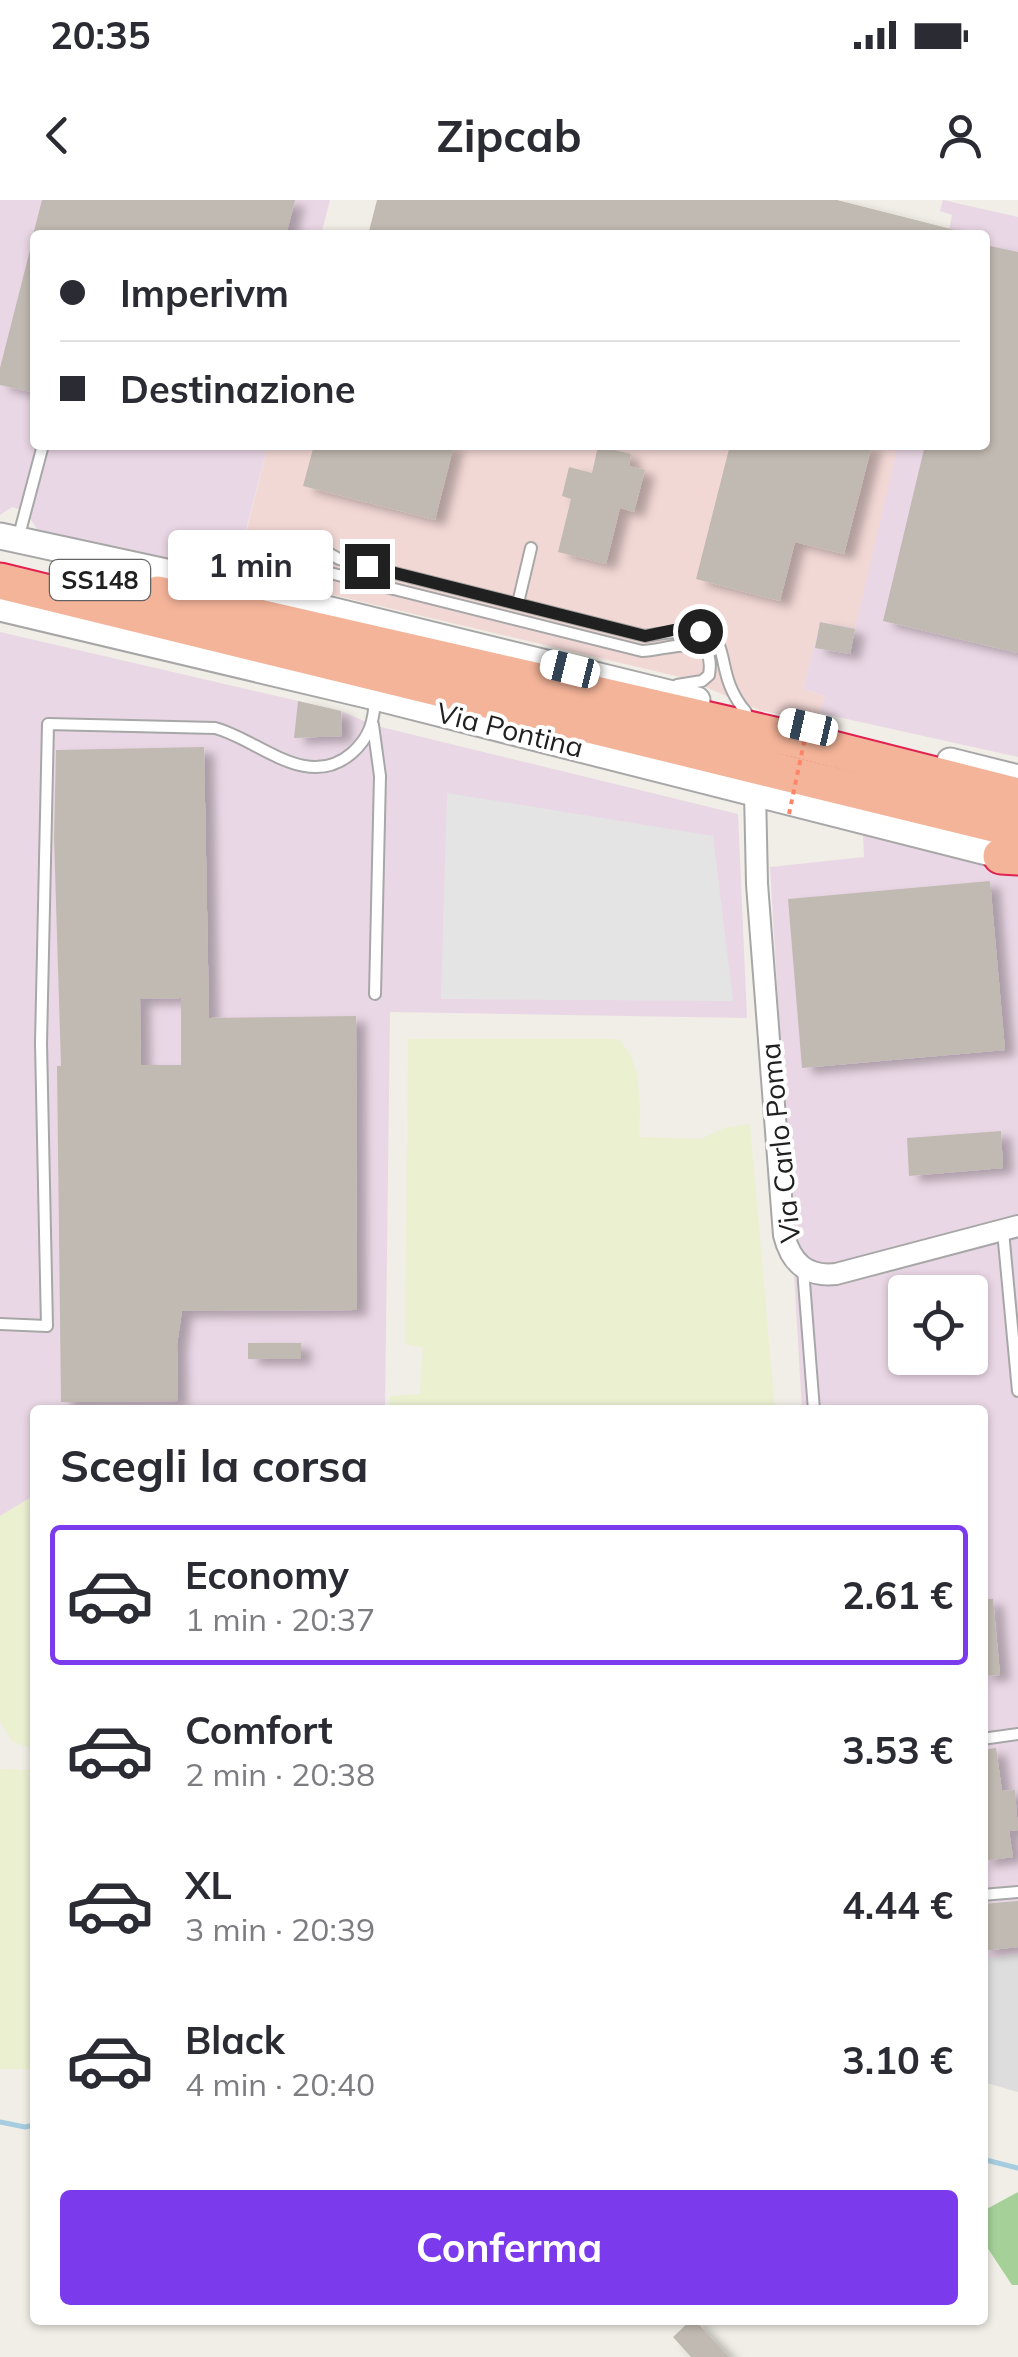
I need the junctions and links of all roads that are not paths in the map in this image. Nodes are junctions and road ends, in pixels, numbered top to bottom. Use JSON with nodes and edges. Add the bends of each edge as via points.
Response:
{"nodes":[{"id":1,"x":41,"y":450,"type":"edge"},
{"id":2,"x":6,"y":544,"type":"edge"},
{"id":3,"x":282,"y":548,"type":"junction"},
{"id":4,"x":531,"y":548,"type":"dead end"},
{"id":5,"x":0,"y":581,"type":"edge"},
{"id":6,"x":249,"y":590,"type":"junction"},
{"id":7,"x":518,"y":603,"type":"junction"},
{"id":8,"x":0,"y":608,"type":"edge"},
{"id":9,"x":570,"y":669,"type":"junction"},
{"id":10,"x":375,"y":697,"type":"junction"},
{"id":11,"x":746,"y":712,"type":"junction"},
{"id":12,"x":374,"y":725,"type":"junction"},
{"id":13,"x":1018,"y":778,"type":"edge"},
{"id":14,"x":756,"y":791,"type":"junction"},
{"id":15,"x":1018,"y":796,"type":"edge"},
{"id":16,"x":1014,"y":851,"type":"edge"},
{"id":17,"x":375,"y":994,"type":"dead end"},
{"id":18,"x":1010,"y":1228,"type":"edge"},
{"id":19,"x":803,"y":1268,"type":"junction"},
{"id":20,"x":0,"y":1324,"type":"edge"},
{"id":21,"x":1018,"y":1392,"type":"edge"},
{"id":22,"x":814,"y":1405,"type":"edge"},
{"id":23,"x":1018,"y":1734,"type":"edge"},
{"id":24,"x":988,"y":1738,"type":"edge"},
{"id":25,"x":1018,"y":1892,"type":"edge"},
{"id":26,"x":988,"y":1894,"type":"edge"}],
"edges":[{"from":1,"to":2,"type":"lane"},
{"from":2,"to":6,"type":"street"},
{"from":2,"to":15,"type":"highway","number":"SS148","via":[[200,604]]},
{"from":3,"to":6,"type":"lane","via":[[268,543]]},
{"from":3,"to":7,"type":"lane","via":[[304,538],[339,559]]},
{"from":3,"to":9,"type":"lane","via":[[296,568],[642,652],[694,645],[710,658],[709,675],[684,686],[604,669]]},
{"from":4,"to":7,"type":"lane"},
{"from":5,"to":16,"type":"highway","number":"SS148"},
{"from":6,"to":9,"type":"street"},
{"from":7,"to":11,"type":"lane","via":[[645,636],[700,631],[722,648],[734,699]]},
{"from":8,"to":10,"type":"street","name":"Via Pontina"},
{"from":9,"to":11,"type":"street"},
{"from":10,"to":12,"type":"lane"},
{"from":10,"to":14,"type":"street","name":"Via Pontina"},
{"from":11,"to":13,"type":"street"},
{"from":12,"to":17,"type":"lane","via":[[380,776]]},
{"from":12,"to":20,"type":"lane","via":[[353,752],[320,768],[215,728],[48,724],[41,1043],[47,1326]]},
{"from":14,"to":16,"type":"street","name":"Via Pontina"},
{"from":14,"to":19,"type":"street","name":"Via Carlo Poma","via":[[784,1235]]},
{"from":18,"to":19,"type":"street","name":"Via Carlo Poma","via":[[836,1274]]},
{"from":18,"to":21,"type":"lane"},
{"from":19,"to":22,"type":"lane"},
{"from":23,"to":24,"type":"lane"},
{"from":25,"to":26,"type":"lane"}]}
